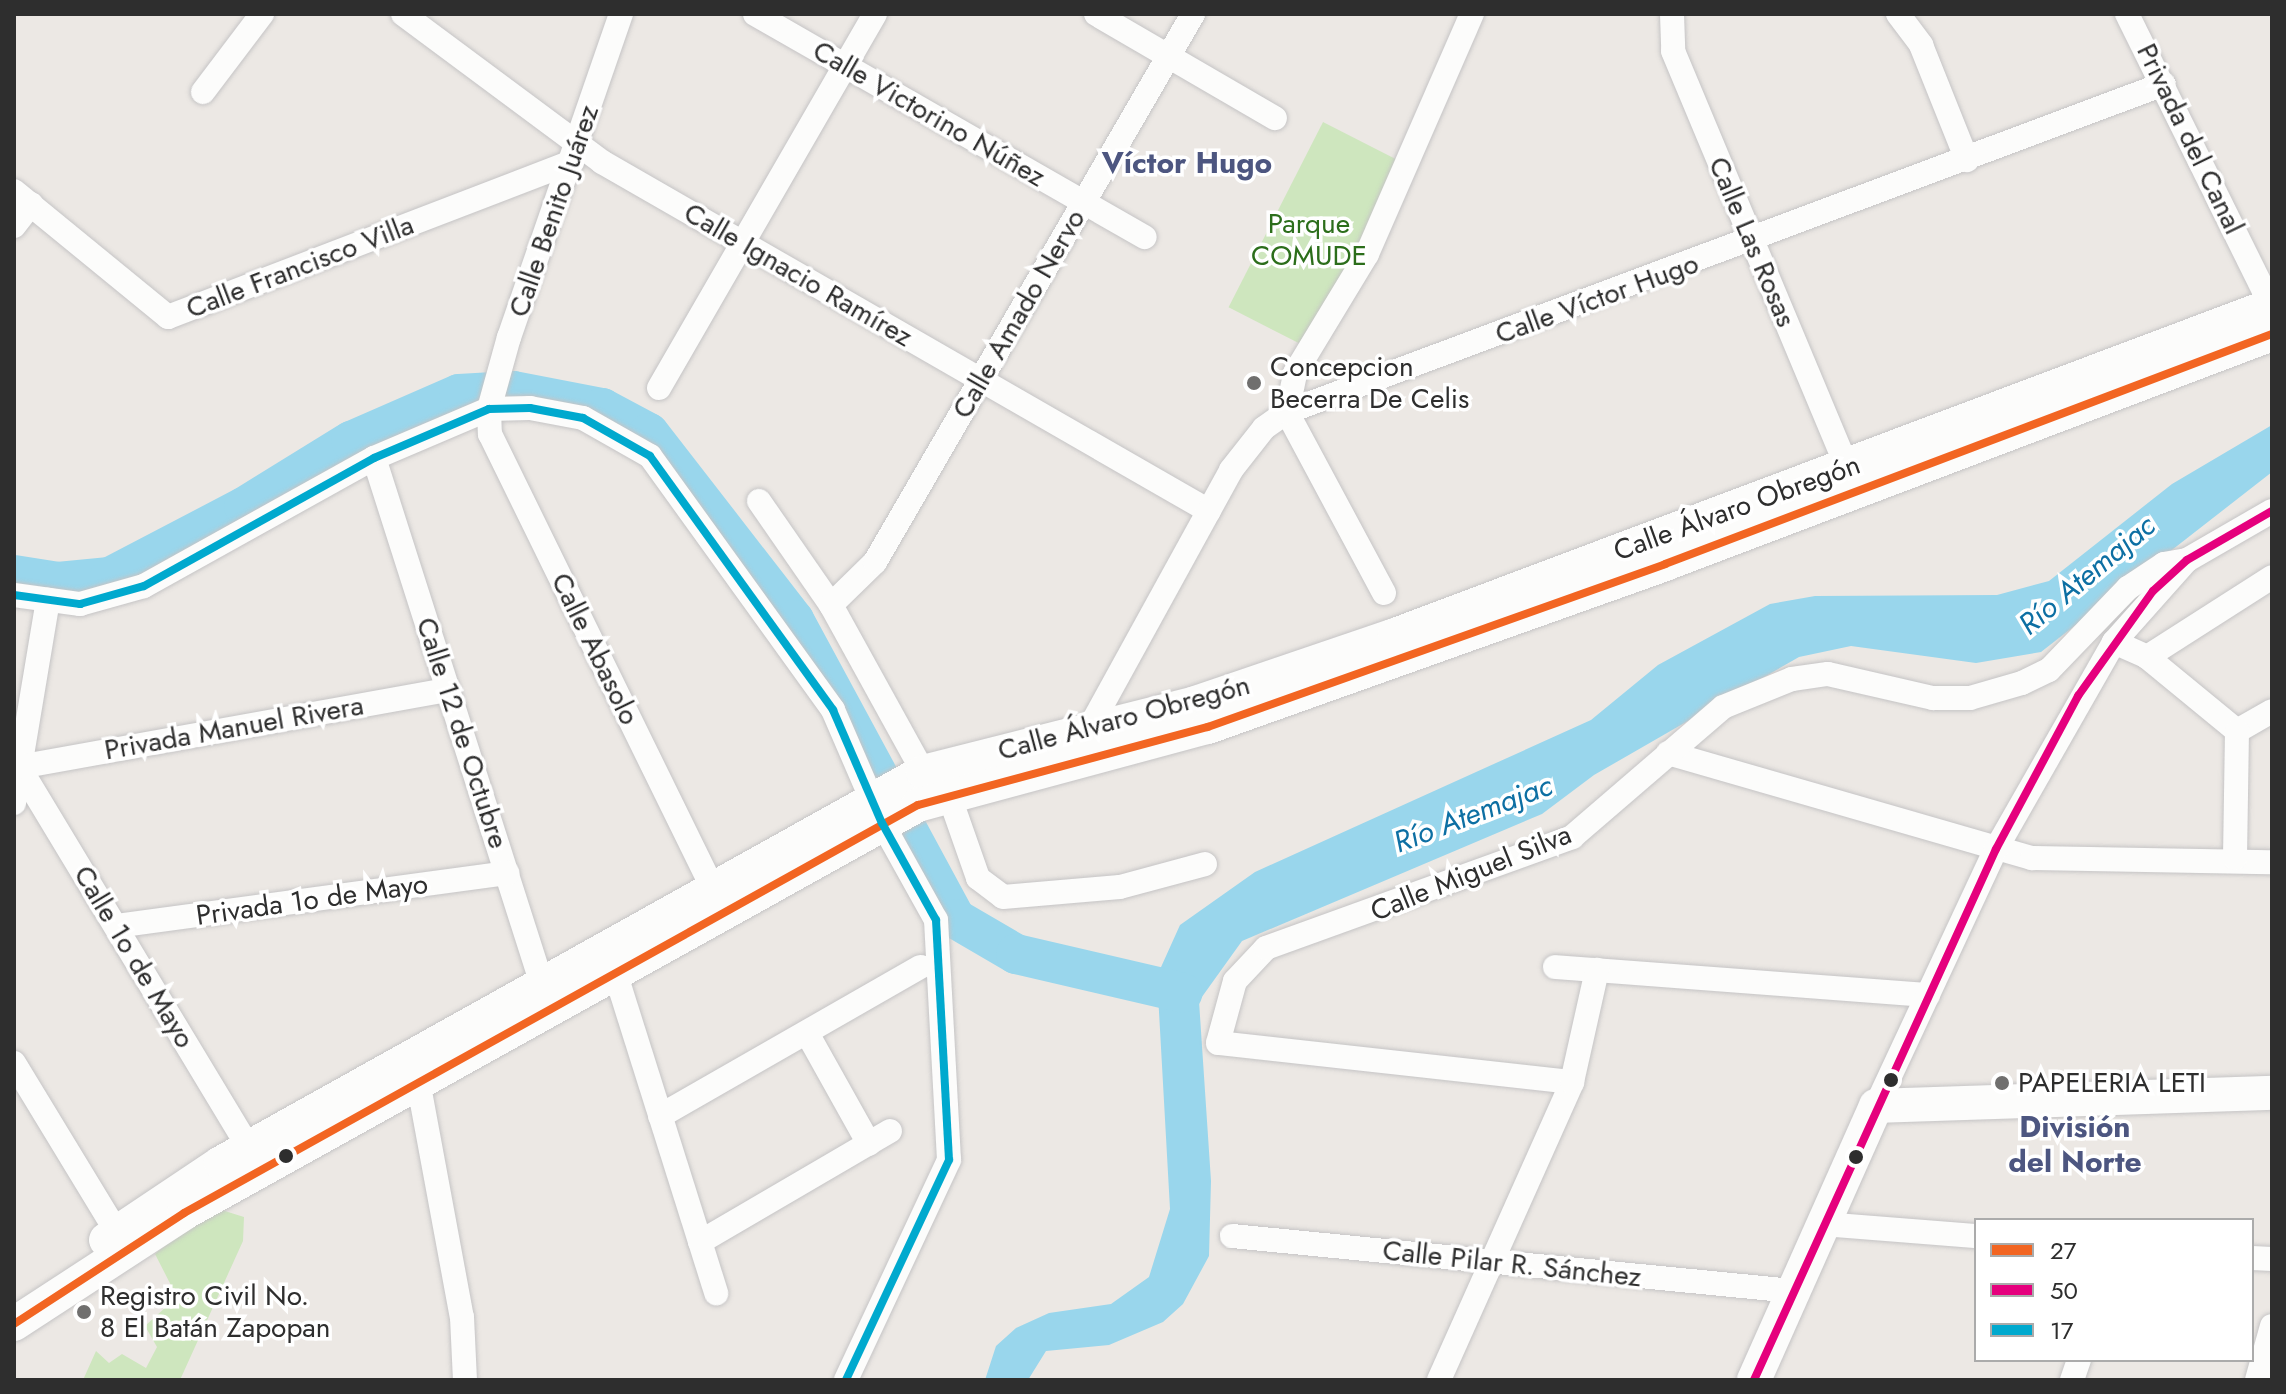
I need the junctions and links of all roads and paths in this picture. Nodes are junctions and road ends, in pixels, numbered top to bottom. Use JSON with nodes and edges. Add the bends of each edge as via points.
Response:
{"nodes":[{"id":1,"x":262,"y":14,"type":"edge"},
{"id":2,"x":403,"y":14,"type":"edge"},
{"id":3,"x":621,"y":14,"type":"edge"},
{"id":4,"x":755,"y":14,"type":"edge"},
{"id":5,"x":875,"y":14,"type":"edge"},
{"id":6,"x":1096,"y":14,"type":"edge"},
{"id":7,"x":1193,"y":14,"type":"edge"},
{"id":8,"x":1472,"y":14,"type":"edge"},
{"id":9,"x":1672,"y":14,"type":"edge"},
{"id":10,"x":1898,"y":14,"type":"edge"},
{"id":11,"x":2127,"y":14,"type":"edge"},
{"id":12,"x":1170,"y":57,"type":"junction"},
{"id":13,"x":845,"y":65,"type":"junction"},
{"id":14,"x":2164,"y":84,"type":"junction"},
{"id":15,"x":203,"y":92,"type":"dead end"},
{"id":16,"x":1275,"y":118,"type":"dead end"},
{"id":17,"x":575,"y":154,"type":"junction"},
{"id":18,"x":1967,"y":160,"type":"junction"},
{"id":19,"x":22,"y":197,"type":"edge"},
{"id":20,"x":1084,"y":202,"type":"junction"},
{"id":21,"x":14,"y":226,"type":"edge"},
{"id":22,"x":1145,"y":237,"type":"dead end"},
{"id":23,"x":1753,"y":242,"type":"junction"},
{"id":24,"x":747,"y":246,"type":"junction"},
{"id":25,"x":2272,"y":313,"type":"edge"},
{"id":26,"x":981,"y":380,"type":"junction"},
{"id":27,"x":659,"y":388,"type":"dead end"},
{"id":28,"x":489,"y":408,"type":"junction"},
{"id":29,"x":1287,"y":412,"type":"junction"},
{"id":30,"x":374,"y":458,"type":"junction"},
{"id":31,"x":1847,"y":467,"type":"junction"},
{"id":32,"x":759,"y":501,"type":"dead end"},
{"id":33,"x":1209,"y":511,"type":"junction"},
{"id":34,"x":2272,"y":511,"type":"edge"},
{"id":35,"x":2187,"y":560,"type":"junction"},
{"id":36,"x":2272,"y":577,"type":"edge"},
{"id":37,"x":1384,"y":593,"type":"dead end"},
{"id":38,"x":14,"y":595,"type":"edge"},
{"id":39,"x":48,"y":600,"type":"junction"},
{"id":40,"x":831,"y":605,"type":"junction"},
{"id":41,"x":2114,"y":642,"type":"junction"},
{"id":42,"x":2147,"y":657,"type":"junction"},
{"id":43,"x":448,"y":690,"type":"junction"},
{"id":44,"x":2272,"y":711,"type":"edge"},
{"id":45,"x":1088,"y":730,"type":"junction"},
{"id":46,"x":2237,"y":731,"type":"junction"},
{"id":47,"x":1668,"y":753,"type":"junction"},
{"id":48,"x":1068,"y":766,"type":"junction"},
{"id":49,"x":19,"y":767,"type":"junction"},
{"id":50,"x":928,"y":786,"type":"junction"},
{"id":51,"x":14,"y":803,"type":"edge"},
{"id":52,"x":880,"y":808,"type":"junction"},
{"id":53,"x":1996,"y":849,"type":"junction"},
{"id":54,"x":2235,"y":858,"type":"junction"},
{"id":55,"x":2272,"y":862,"type":"edge"},
{"id":56,"x":1205,"y":864,"type":"dead end"},
{"id":57,"x":507,"y":873,"type":"junction"},
{"id":58,"x":712,"y":887,"type":"junction"},
{"id":59,"x":116,"y":926,"type":"junction"},
{"id":60,"x":920,"y":967,"type":"dead end"},
{"id":61,"x":1555,"y":967,"type":"dead end"},
{"id":62,"x":1597,"y":970,"type":"junction"},
{"id":63,"x":615,"y":972,"type":"junction"},
{"id":64,"x":1928,"y":995,"type":"junction"},
{"id":65,"x":546,"y":996,"type":"junction"},
{"id":66,"x":807,"y":1033,"type":"junction"},
{"id":67,"x":14,"y":1063,"type":"edge"},
{"id":68,"x":416,"y":1069,"type":"junction"},
{"id":69,"x":1572,"y":1082,"type":"junction"},
{"id":70,"x":2272,"y":1093,"type":"edge"},
{"id":71,"x":1876,"y":1106,"type":"junction"},
{"id":72,"x":660,"y":1116,"type":"junction"},
{"id":73,"x":890,"y":1131,"type":"dead end"},
{"id":74,"x":869,"y":1144,"type":"junction"},
{"id":75,"x":249,"y":1148,"type":"junction"},
{"id":76,"x":1822,"y":1224,"type":"junction"},
{"id":77,"x":1232,"y":1236,"type":"dead end"},
{"id":78,"x":1974,"y":1236,"type":"edge"},
{"id":79,"x":122,"y":1239,"type":"junction"},
{"id":80,"x":700,"y":1242,"type":"junction"},
{"id":81,"x":1492,"y":1262,"type":"junction"},
{"id":82,"x":1793,"y":1291,"type":"junction"},
{"id":83,"x":716,"y":1293,"type":"dead end"},
{"id":84,"x":14,"y":1324,"type":"edge"},
{"id":85,"x":2272,"y":1326,"type":"edge"},
{"id":86,"x":465,"y":1380,"type":"edge"},
{"id":87,"x":846,"y":1380,"type":"edge"},
{"id":88,"x":1439,"y":1380,"type":"edge"},
{"id":89,"x":1754,"y":1380,"type":"edge"},
{"id":90,"x":2257,"y":1380,"type":"edge"}],
"edges":[{"from":1,"to":15,"type":"street"},
{"from":2,"to":17,"type":"street","name":"Calle Ignacio Ramírez"},
{"from":3,"to":17,"type":"street","name":"Calle Benito Juárez"},
{"from":4,"to":13,"type":"street","name":"Calle Victorino Núñez"},
{"from":5,"to":13,"type":"street"},
{"from":6,"to":12,"type":"street"},
{"from":7,"to":12,"type":"street","name":"Calle Amado Nervo"},
{"from":8,"to":29,"type":"street","via":[[1367,254],[1295,373]]},
{"from":9,"to":23,"type":"street","name":"Calle Las Rosas","via":[[1673,51]]},
{"from":10,"to":18,"type":"street","via":[[1921,45]]},
{"from":11,"to":14,"type":"street","name":"Privada del Canal"},
{"from":12,"to":16,"type":"street"},
{"from":12,"to":20,"type":"street","name":"Calle Amado Nervo"},
{"from":13,"to":20,"type":"street","name":"Calle Victorino Núñez"},
{"from":13,"to":24,"type":"street"},
{"from":14,"to":18,"type":"street","name":"Calle Víctor Hugo"},
{"from":14,"to":25,"type":"street","name":"Privada del Canal"},
{"from":17,"to":19,"type":"street","name":"Calle Francisco Villa","via":[[168,317]]},
{"from":17,"to":24,"type":"street","name":"Calle Ignacio Ramírez"},
{"from":17,"to":28,"type":"street","name":"Calle Benito Juárez"},
{"from":18,"to":23,"type":"street","name":"Calle Víctor Hugo"},
{"from":19,"to":21,"type":"street"},
{"from":20,"to":22,"type":"street","name":"Calle Victorino Núñez"},
{"from":20,"to":26,"type":"street","name":"Calle Amado Nervo"},
{"from":23,"to":29,"type":"street","name":"Calle Víctor Hugo"},
{"from":23,"to":31,"type":"street","name":"Calle Las Rosas"},
{"from":24,"to":26,"type":"street","name":"Calle Ignacio Ramírez"},
{"from":24,"to":27,"type":"street"},
{"from":25,"to":31,"type":"street","name":"Calle Álvaro Obregón"},
{"from":25,"to":48,"type":"street","name":"Calle Álvaro Obregón","via":[[1650,569],[1208,727]]},
{"from":26,"to":33,"type":"street","name":"Calle Ignacio Ramírez"},
{"from":26,"to":40,"type":"street","name":"Calle Amado Nervo","via":[[875,562]]},
{"from":28,"to":30,"type":"street"},
{"from":28,"to":52,"type":"street","via":[[530,408],[583,418],[650,456],[833,710]]},
{"from":28,"to":58,"type":"street","name":"Calle Abasolo","via":[[490,434]]},
{"from":29,"to":33,"type":"street","name":"Calle Víctor Hugo","via":[[1257,436]]},
{"from":29,"to":37,"type":"street"},
{"from":30,"to":39,"type":"street","via":[[144,586],[80,604]]},
{"from":30,"to":43,"type":"street","name":"Calle 12 de Octubre"},
{"from":31,"to":45,"type":"street","name":"Calle Álvaro Obregón","via":[[1395,635],[1195,703]]},
{"from":32,"to":40,"type":"street"},
{"from":33,"to":45,"type":"street","name":"Calle Víctor Hugo"},
{"from":34,"to":35,"type":"street"},
{"from":35,"to":41,"type":"street"},
{"from":35,"to":47,"type":"street","name":"Calle Miguel Silva","via":[[2164,564],[2128,588],[2049,670],[2022,683],[1970,698],[1933,698],[1839,675],[1792,679],[1723,707]]},
{"from":36,"to":42,"type":"street"},
{"from":38,"to":39,"type":"street"},
{"from":39,"to":49,"type":"street"},
{"from":40,"to":50,"type":"street"},
{"from":41,"to":42,"type":"street"},
{"from":41,"to":53,"type":"street"},
{"from":42,"to":46,"type":"street"},
{"from":43,"to":49,"type":"street","name":"Privada Manuel Rivera"},
{"from":43,"to":57,"type":"street","name":"Calle 12 de Octubre"},
{"from":44,"to":46,"type":"street"},
{"from":45,"to":48,"type":"street","name":"Calle Víctor Hugo"},
{"from":45,"to":50,"type":"street","name":"Calle Álvaro Obregón"},
{"from":46,"to":54,"type":"street"},
{"from":47,"to":53,"type":"street"},
{"from":47,"to":69,"type":"street","name":"Calle Miguel Silva","via":[[1572,837],[1266,948],[1235,981],[1218,1043]]},
{"from":48,"to":50,"type":"street","name":"Calle Álvaro Obregón"},
{"from":49,"to":51,"type":"street"},
{"from":49,"to":59,"type":"street","name":"Calle 1o de Mayo"},
{"from":50,"to":52,"type":"street","name":"Calle Álvaro Obregón"},
{"from":50,"to":56,"type":"street","via":[[978,878],[1003,897],[1120,887]]},
{"from":52,"to":58,"type":"street","name":"Calle Álvaro Obregón"},
{"from":52,"to":63,"type":"street","name":"Calle Álvaro Obregón"},
{"from":52,"to":87,"type":"street","via":[[936,920],[949,1160]]},
{"from":53,"to":54,"type":"street","via":[[2081,861]]},
{"from":53,"to":64,"type":"street"},
{"from":54,"to":55,"type":"street"},
{"from":57,"to":59,"type":"street","name":"Privada 1o de Mayo"},
{"from":57,"to":65,"type":"street","name":"Calle 12 de Octubre"},
{"from":58,"to":65,"type":"street","name":"Calle Álvaro Obregón"},
{"from":59,"to":75,"type":"street","name":"Calle 1o de Mayo"},
{"from":60,"to":66,"type":"street"},
{"from":61,"to":62,"type":"street"},
{"from":62,"to":64,"type":"street"},
{"from":62,"to":69,"type":"street"},
{"from":63,"to":65,"type":"street","name":"Calle Álvaro Obregón"},
{"from":63,"to":72,"type":"street"},
{"from":64,"to":71,"type":"street"},
{"from":65,"to":68,"type":"street","name":"Calle Álvaro Obregón"},
{"from":66,"to":72,"type":"street"},
{"from":66,"to":74,"type":"street"},
{"from":67,"to":79,"type":"street"},
{"from":68,"to":75,"type":"street","name":"Calle Álvaro Obregón"},
{"from":68,"to":79,"type":"street","name":"Calle Álvaro Obregón"},
{"from":68,"to":86,"type":"street","via":[[462,1317]]},
{"from":69,"to":81,"type":"street"},
{"from":70,"to":71,"type":"street"},
{"from":71,"to":76,"type":"street"},
{"from":72,"to":80,"type":"street"},
{"from":73,"to":74,"type":"street"},
{"from":74,"to":80,"type":"street"},
{"from":75,"to":79,"type":"street","name":"Calle Álvaro Obregón"},
{"from":76,"to":78,"type":"street"},
{"from":76,"to":82,"type":"street"},
{"from":77,"to":81,"type":"street","name":"Calle Pilar R. Sánchez"},
{"from":79,"to":84,"type":"street","name":"Calle Álvaro Obregón"},
{"from":80,"to":83,"type":"street"},
{"from":81,"to":82,"type":"street","name":"Calle Pilar R. Sánchez"},
{"from":81,"to":88,"type":"street"},
{"from":82,"to":89,"type":"street"},
{"from":85,"to":90,"type":"street"}]}
